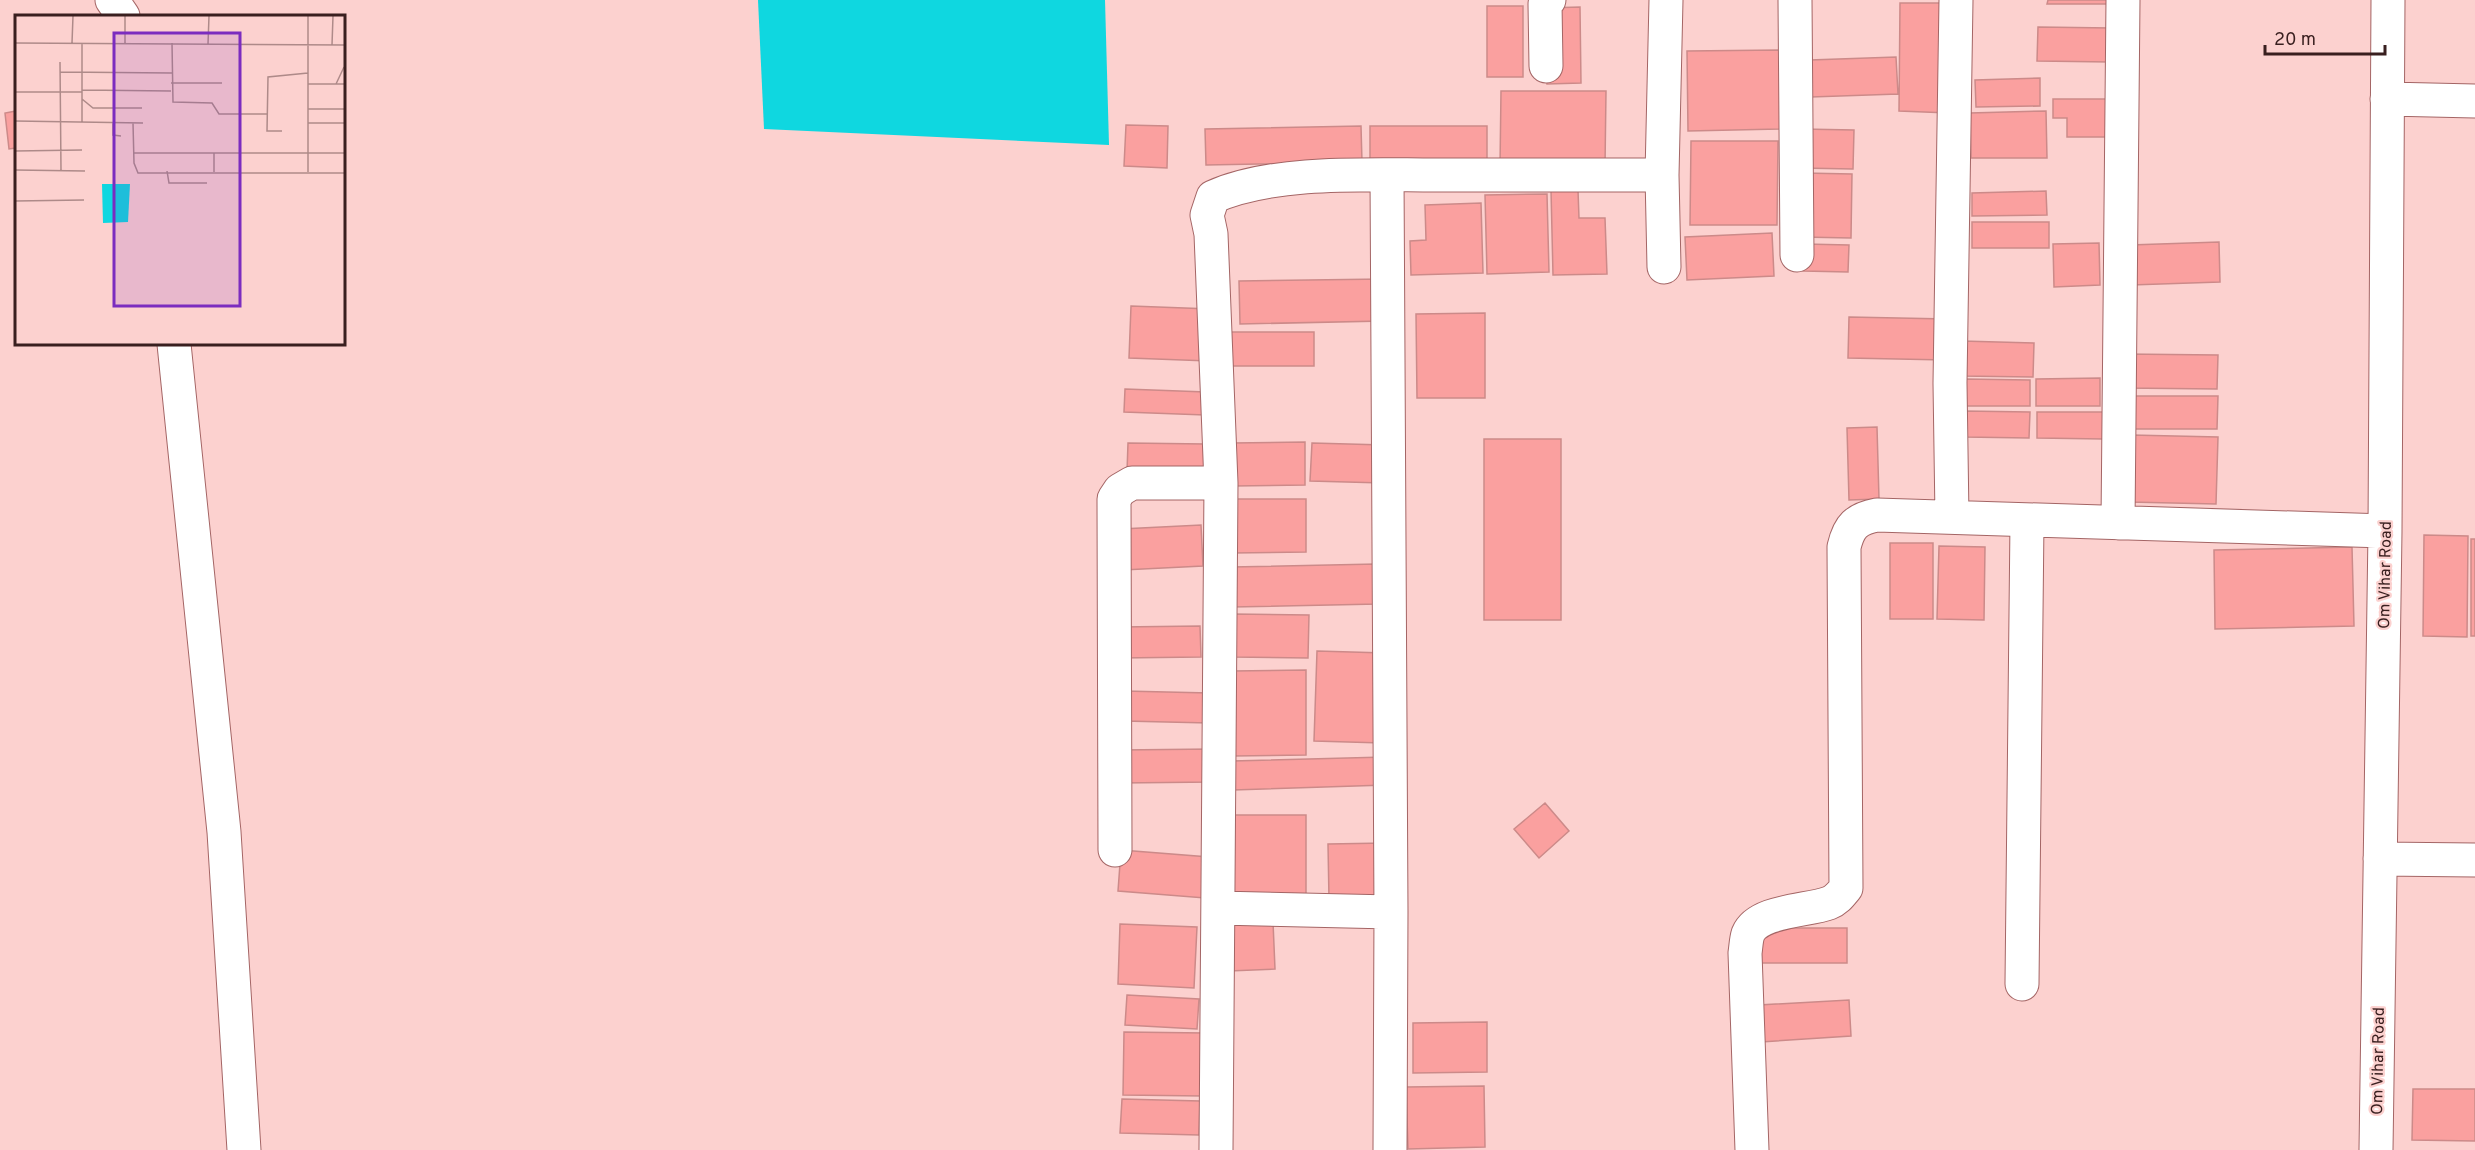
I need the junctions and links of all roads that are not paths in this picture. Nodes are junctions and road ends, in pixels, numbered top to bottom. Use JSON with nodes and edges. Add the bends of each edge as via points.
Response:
{"nodes":[{"id":1,"x":112,"y":0,"type":"edge"},
{"id":2,"x":1549,"y":0,"type":"edge"},
{"id":3,"x":1666,"y":0,"type":"edge"},
{"id":4,"x":1795,"y":0,"type":"edge"},
{"id":5,"x":1956,"y":0,"type":"edge"},
{"id":6,"x":2123,"y":0,"type":"edge"},
{"id":7,"x":2388,"y":0,"type":"edge"},
{"id":8,"x":122,"y":15,"type":"edge"},
{"id":9,"x":1546,"y":66,"type":"dead end"},
{"id":10,"x":2387,"y":99,"type":"junction"},
{"id":11,"x":2475,"y":101,"type":"edge"},
{"id":12,"x":1387,"y":175,"type":"junction"},
{"id":13,"x":1662,"y":175,"type":"junction"},
{"id":14,"x":1797,"y":255,"type":"dead end"},
{"id":15,"x":1664,"y":267,"type":"dead end"},
{"id":16,"x":174,"y":345,"type":"edge"},
{"id":17,"x":1221,"y":483,"type":"junction"},
{"id":18,"x":1952,"y":517,"type":"junction"},
{"id":19,"x":2027,"y":521,"type":"junction"},
{"id":20,"x":2118,"y":523,"type":"junction"},
{"id":21,"x":2385,"y":531,"type":"junction"},
{"id":22,"x":1115,"y":850,"type":"dead end"},
{"id":23,"x":2380,"y":859,"type":"junction"},
{"id":24,"x":2475,"y":860,"type":"edge"},
{"id":25,"x":1218,"y":908,"type":"junction"},
{"id":26,"x":1391,"y":912,"type":"junction"},
{"id":27,"x":2022,"y":984,"type":"dead end"},
{"id":28,"x":244,"y":1150,"type":"edge"},
{"id":29,"x":1216,"y":1150,"type":"edge"},
{"id":30,"x":1390,"y":1150,"type":"edge"},
{"id":31,"x":1752,"y":1150,"type":"edge"},
{"id":32,"x":2376,"y":1150,"type":"edge"}],
"edges":[{"from":1,"to":8,"type":"street"},
{"from":2,"to":9,"type":"street","via":[[1545,4]]},
{"from":3,"to":13,"type":"street"},
{"from":4,"to":14,"type":"street"},
{"from":5,"to":18,"type":"street","via":[[1950,384]]},
{"from":6,"to":20,"type":"street"},
{"from":7,"to":10,"type":"street","name":"Om Vihar Road"},
{"from":10,"to":11,"type":"street"},
{"from":10,"to":21,"type":"street","name":"Om Vihar Road"},
{"from":12,"to":13,"type":"street"},
{"from":12,"to":17,"type":"street","via":[[1295,178],[1229,190],[1213,197],[1207,215],[1211,234]]},
{"from":12,"to":26,"type":"street"},
{"from":13,"to":15,"type":"street"},
{"from":16,"to":28,"type":"street","via":[[224,832]]},
{"from":17,"to":22,"type":"street","via":[[1132,483],[1114,499]]},
{"from":17,"to":25,"type":"street"},
{"from":18,"to":19,"type":"street"},
{"from":18,"to":31,"type":"street","via":[[1877,515],[1860,519],[1847,534],[1846,888],[1830,903],[1773,915],[1748,934]]},
{"from":19,"to":20,"type":"street"},
{"from":19,"to":27,"type":"street"},
{"from":20,"to":21,"type":"street"},
{"from":21,"to":23,"type":"street","name":"Om Vihar Road"},
{"from":23,"to":24,"type":"street"},
{"from":23,"to":32,"type":"street","name":"Om Vihar Road"},
{"from":25,"to":26,"type":"street"},
{"from":25,"to":29,"type":"street"},
{"from":26,"to":30,"type":"street"}]}
